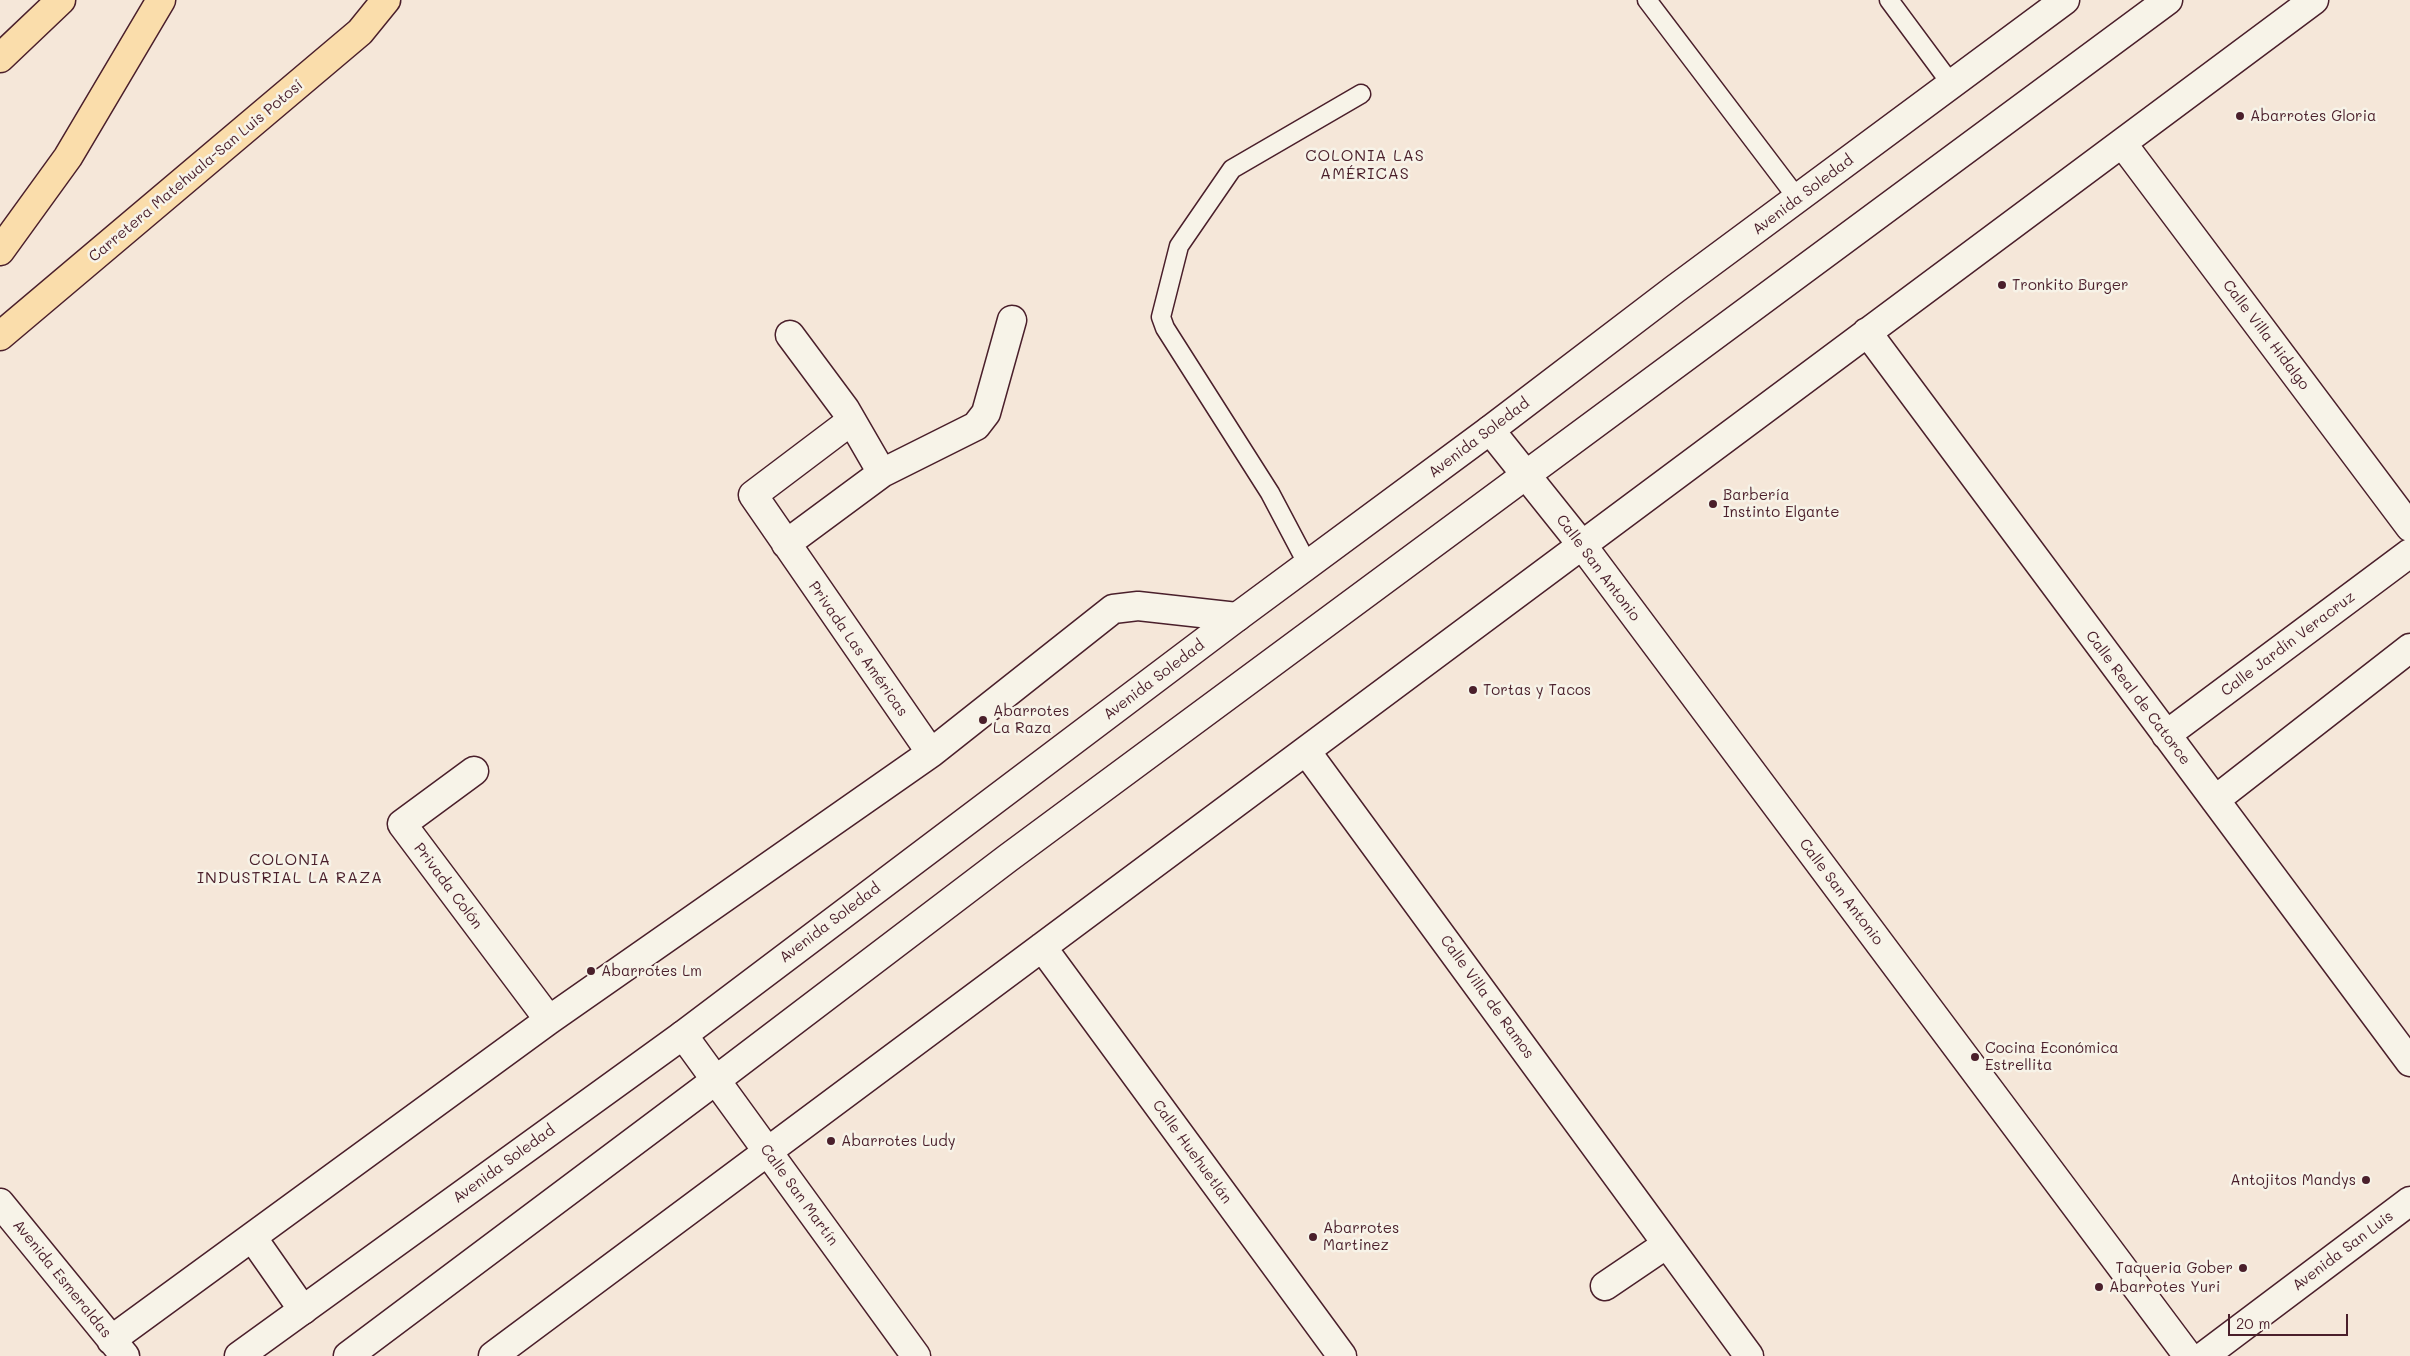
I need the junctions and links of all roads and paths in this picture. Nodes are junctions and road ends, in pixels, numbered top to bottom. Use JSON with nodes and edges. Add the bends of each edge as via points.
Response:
{"nodes":[{"id":1,"x":61,"y":0,"type":"edge"},
{"id":2,"x":161,"y":0,"type":"edge"},
{"id":3,"x":386,"y":0,"type":"edge"},
{"id":4,"x":1647,"y":0,"type":"edge"},
{"id":5,"x":1889,"y":0,"type":"edge"},
{"id":6,"x":2066,"y":0,"type":"edge"},
{"id":7,"x":2168,"y":0,"type":"edge"},
{"id":8,"x":2314,"y":0,"type":"edge"},
{"id":9,"x":0,"y":58,"type":"edge"},
{"id":10,"x":1952,"y":85,"type":"junction"},
{"id":11,"x":1361,"y":94,"type":"dead end"},
{"id":12,"x":2122,"y":143,"type":"junction"},
{"id":13,"x":1798,"y":199,"type":"junction"},
{"id":14,"x":0,"y":250,"type":"edge"},
{"id":15,"x":1012,"y":320,"type":"dead end"},
{"id":16,"x":1867,"y":332,"type":"junction"},
{"id":17,"x":790,"y":335,"type":"dead end"},
{"id":18,"x":0,"y":336,"type":"edge"},
{"id":19,"x":851,"y":421,"type":"junction"},
{"id":20,"x":1490,"y":430,"type":"junction"},
{"id":21,"x":882,"y":473,"type":"junction"},
{"id":22,"x":1526,"y":474,"type":"junction"},
{"id":23,"x":2410,"y":527,"type":"edge"},
{"id":24,"x":786,"y":544,"type":"junction"},
{"id":25,"x":1582,"y":545,"type":"junction"},
{"id":26,"x":2410,"y":554,"type":"edge"},
{"id":27,"x":1308,"y":565,"type":"junction"},
{"id":28,"x":1237,"y":618,"type":"junction"},
{"id":29,"x":2410,"y":648,"type":"edge"},
{"id":30,"x":2166,"y":735,"type":"junction"},
{"id":31,"x":1306,"y":751,"type":"junction"},
{"id":32,"x":931,"y":753,"type":"junction"},
{"id":33,"x":474,"y":771,"type":"dead end"},
{"id":34,"x":2215,"y":800,"type":"junction"},
{"id":35,"x":1042,"y":948,"type":"junction"},
{"id":36,"x":549,"y":1020,"type":"junction"},
{"id":37,"x":682,"y":1035,"type":"junction"},
{"id":38,"x":2410,"y":1062,"type":"edge"},
{"id":39,"x":716,"y":1080,"type":"junction"},
{"id":40,"x":768,"y":1152,"type":"junction"},
{"id":41,"x":2410,"y":1201,"type":"edge"},
{"id":42,"x":0,"y":1202,"type":"edge"},
{"id":43,"x":252,"y":1237,"type":"junction"},
{"id":44,"x":1667,"y":1244,"type":"junction"},
{"id":45,"x":1605,"y":1286,"type":"dead end"},
{"id":46,"x":303,"y":1310,"type":"junction"},
{"id":47,"x":118,"y":1348,"type":"edge"},
{"id":48,"x":240,"y":1356,"type":"edge"},
{"id":49,"x":348,"y":1356,"type":"edge"},
{"id":50,"x":493,"y":1356,"type":"edge"},
{"id":51,"x":916,"y":1356,"type":"edge"},
{"id":52,"x":1342,"y":1356,"type":"edge"},
{"id":53,"x":1749,"y":1356,"type":"edge"},
{"id":54,"x":2188,"y":1356,"type":"edge"},
{"id":55,"x":2204,"y":1356,"type":"edge"}],
"edges":[{"from":1,"to":9,"type":"main road"},
{"from":2,"to":14,"type":"main road","via":[[68,156]]},
{"from":3,"to":18,"type":"main road","name":"Carretera Matehuala-San Luis Potosí","via":[[360,32]]},
{"from":4,"to":13,"type":"lane"},
{"from":5,"to":10,"type":"lane"},
{"from":6,"to":10,"type":"street","name":"Avenida Soledad"},
{"from":7,"to":22,"type":"street"},
{"from":8,"to":12,"type":"street"},
{"from":10,"to":13,"type":"street","name":"Avenida Soledad"},
{"from":11,"to":27,"type":"lane","via":[[1232,169],[1179,246],[1161,317],[1270,493]]},
{"from":12,"to":16,"type":"street"},
{"from":12,"to":23,"type":"street","name":"Calle Villa Hidalgo"},
{"from":13,"to":20,"type":"street","name":"Avenida Soledad"},
{"from":15,"to":21,"type":"street","via":[[986,413],[976,426]]},
{"from":16,"to":25,"type":"street"},
{"from":16,"to":30,"type":"street","name":"Calle Real de Catorce"},
{"from":17,"to":19,"type":"street"},
{"from":19,"to":21,"type":"street"},
{"from":19,"to":24,"type":"street","name":"Privada Las Américas","via":[[753,495]]},
{"from":20,"to":22,"type":"street","name":"Calle San Antonio"},
{"from":20,"to":27,"type":"street","name":"Avenida Soledad"},
{"from":21,"to":24,"type":"street"},
{"from":22,"to":25,"type":"street","name":"Calle San Antonio"},
{"from":22,"to":39,"type":"street","via":[[1008,858]]},
{"from":24,"to":32,"type":"street","name":"Privada Las Américas"},
{"from":25,"to":31,"type":"street"},
{"from":25,"to":54,"type":"street","name":"Calle San Antonio"},
{"from":26,"to":30,"type":"street","name":"Calle Jardín Veracruz"},
{"from":27,"to":28,"type":"street","name":"Avenida Soledad"},
{"from":28,"to":32,"type":"street","via":[[1138,606],[1113,609]]},
{"from":28,"to":37,"type":"street","name":"Avenida Soledad"},
{"from":29,"to":34,"type":"street"},
{"from":30,"to":34,"type":"street","name":"Calle Real de Catorce"},
{"from":31,"to":35,"type":"street"},
{"from":31,"to":44,"type":"street","name":"Calle Villa de Ramos"},
{"from":32,"to":36,"type":"street"},
{"from":33,"to":36,"type":"street","name":"Privada Colón","via":[[402,824]]},
{"from":34,"to":38,"type":"street","name":"Calle Real de Catorce"},
{"from":35,"to":40,"type":"street"},
{"from":35,"to":52,"type":"street","name":"Calle Huehuetlán"},
{"from":36,"to":43,"type":"street"},
{"from":37,"to":39,"type":"street","name":"Calle San Martín"},
{"from":37,"to":46,"type":"street","name":"Avenida Soledad"},
{"from":39,"to":40,"type":"street","name":"Calle San Martín"},
{"from":39,"to":49,"type":"street"},
{"from":40,"to":50,"type":"street"},
{"from":40,"to":51,"type":"street","name":"Calle San Martín"},
{"from":41,"to":55,"type":"street","name":"Avenida San Luis"},
{"from":42,"to":47,"type":"street","name":"Avenida Esmeraldas"},
{"from":43,"to":46,"type":"street"},
{"from":43,"to":47,"type":"street"},
{"from":44,"to":45,"type":"street"},
{"from":44,"to":53,"type":"street","name":"Calle Villa de Ramos"},
{"from":46,"to":48,"type":"street","name":"Avenida Soledad"}]}
